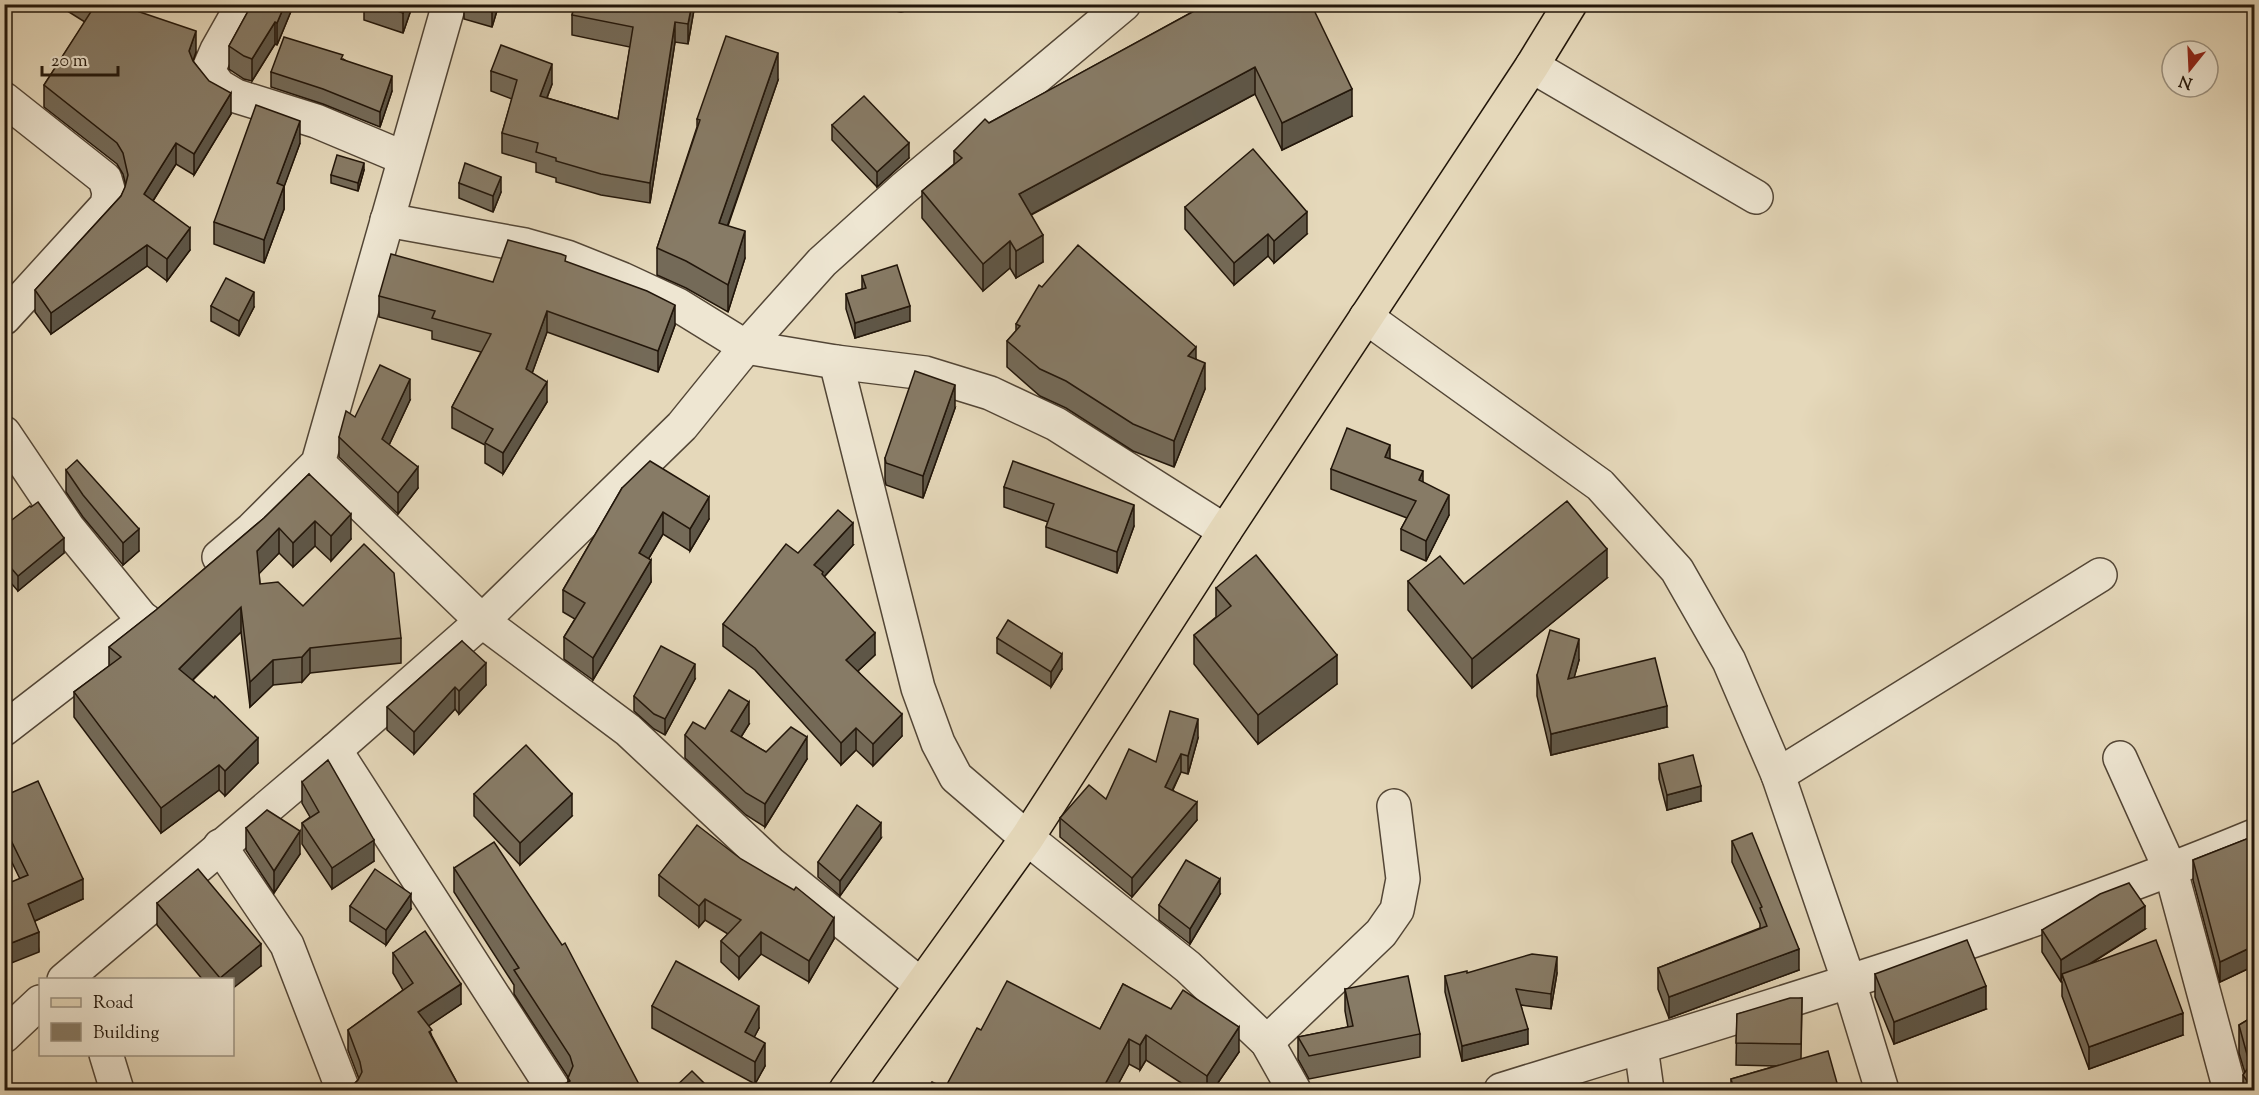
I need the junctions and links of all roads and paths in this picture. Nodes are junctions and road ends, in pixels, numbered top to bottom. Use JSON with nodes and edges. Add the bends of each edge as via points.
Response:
{"nodes":[{"id":1,"x":243,"y":4,"type":"edge"},
{"id":2,"x":449,"y":4,"type":"edge"},
{"id":3,"x":1124,"y":4,"type":"edge"},
{"id":4,"x":1570,"y":4,"type":"edge"},
{"id":5,"x":1532,"y":66,"type":"junction"},
{"id":6,"x":4,"y":99,"type":"edge"},
{"id":7,"x":404,"y":158,"type":"junction"},
{"id":8,"x":1756,"y":196,"type":"dead end"},
{"id":9,"x":387,"y":220,"type":"junction"},
{"id":10,"x":1366,"y":317,"type":"junction"},
{"id":11,"x":4,"y":318,"type":"edge"},
{"id":12,"x":746,"y":347,"type":"junction"},
{"id":13,"x":836,"y":362,"type":"junction"},
{"id":14,"x":4,"y":433,"type":"edge"},
{"id":15,"x":318,"y":463,"type":"junction"},
{"id":16,"x":1225,"y":531,"type":"junction"},
{"id":17,"x":198,"y":575,"type":"edge"},
{"id":18,"x":2100,"y":575,"type":"dead end"},
{"id":19,"x":171,"y":598,"type":"edge"},
{"id":20,"x":144,"y":621,"type":"junction"},
{"id":21,"x":482,"y":621,"type":"junction"},
{"id":22,"x":4,"y":729,"type":"edge"},
{"id":23,"x":335,"y":750,"type":"junction"},
{"id":24,"x":2120,"y":758,"type":"dead end"},
{"id":25,"x":1778,"y":775,"type":"junction"},
{"id":26,"x":1394,"y":806,"type":"dead end"},
{"id":27,"x":2254,"y":836,"type":"edge"},
{"id":28,"x":1027,"y":838,"type":"junction"},
{"id":29,"x":220,"y":846,"type":"junction"},
{"id":30,"x":2171,"y":871,"type":"junction"},
{"id":31,"x":75,"y":975,"type":"edge"},
{"id":32,"x":1849,"y":982,"type":"junction"},
{"id":33,"x":921,"y":985,"type":"junction"},
{"id":34,"x":39,"y":1003,"type":"edge"},
{"id":35,"x":5,"y":1033,"type":"edge"},
{"id":36,"x":1267,"y":1042,"type":"junction"},
{"id":37,"x":1641,"y":1047,"type":"junction"},
{"id":38,"x":107,"y":1056,"type":"edge"},
{"id":39,"x":117,"y":1090,"type":"edge"},
{"id":40,"x":343,"y":1090,"type":"edge"},
{"id":41,"x":554,"y":1090,"type":"edge"},
{"id":42,"x":846,"y":1090,"type":"edge"},
{"id":43,"x":1294,"y":1090,"type":"edge"},
{"id":44,"x":1501,"y":1090,"type":"edge"},
{"id":45,"x":1647,"y":1090,"type":"edge"},
{"id":46,"x":1882,"y":1090,"type":"edge"},
{"id":47,"x":2230,"y":1090,"type":"edge"}],
"edges":[{"from":1,"to":7,"type":"street","via":[[208,71],[219,86],[236,96],[316,121]]},
{"from":2,"to":7,"type":"street"},
{"from":3,"to":12,"type":"street","via":[[903,189],[831,255]]},
{"from":4,"to":5,"type":"main road"},
{"from":5,"to":8,"type":"street"},
{"from":5,"to":10,"type":"main road"},
{"from":6,"to":11,"type":"street","via":[[105,179],[108,193],[107,205]]},
{"from":7,"to":9,"type":"street"},
{"from":9,"to":12,"type":"street","via":[[525,245],[567,257],[678,305]]},
{"from":9,"to":15,"type":"street"},
{"from":10,"to":16,"type":"main road"},
{"from":10,"to":25,"type":"street","via":[[1600,485],[1677,570],[1729,661]]},
{"from":12,"to":13,"type":"street"},
{"from":12,"to":21,"type":"street","via":[[682,426]]},
{"from":13,"to":16,"type":"street","via":[[925,373],[990,393],[1056,424]]},
{"from":13,"to":28,"type":"street","via":[[918,688],[938,743],[956,777]]},
{"from":14,"to":20,"type":"street","via":[[68,528]]},
{"from":15,"to":17,"type":"street","via":[[252,529]]},
{"from":15,"to":21,"type":"street"},
{"from":16,"to":28,"type":"main road"},
{"from":18,"to":25,"type":"street"},
{"from":19,"to":20,"type":"street"},
{"from":20,"to":22,"type":"street"},
{"from":21,"to":23,"type":"street"},
{"from":21,"to":33,"type":"street","via":[[628,730],[771,863]]},
{"from":23,"to":29,"type":"street"},
{"from":23,"to":41,"type":"street"},
{"from":24,"to":30,"type":"street"},
{"from":25,"to":32,"type":"street"},
{"from":26,"to":36,"type":"street","via":[[1403,879],[1397,910],[1382,933]]},
{"from":27,"to":30,"type":"street"},
{"from":28,"to":33,"type":"main road"},
{"from":28,"to":36,"type":"street","via":[[1188,967]]},
{"from":29,"to":31,"type":"street"},
{"from":29,"to":40,"type":"street","via":[[287,945]]},
{"from":30,"to":32,"type":"street"},
{"from":30,"to":47,"type":"street"},
{"from":32,"to":37,"type":"street"},
{"from":32,"to":46,"type":"street"},
{"from":33,"to":42,"type":"main road"},
{"from":34,"to":35,"type":"street"},
{"from":36,"to":43,"type":"street"},
{"from":37,"to":44,"type":"street"},
{"from":37,"to":45,"type":"street"},
{"from":38,"to":39,"type":"street"}]}
